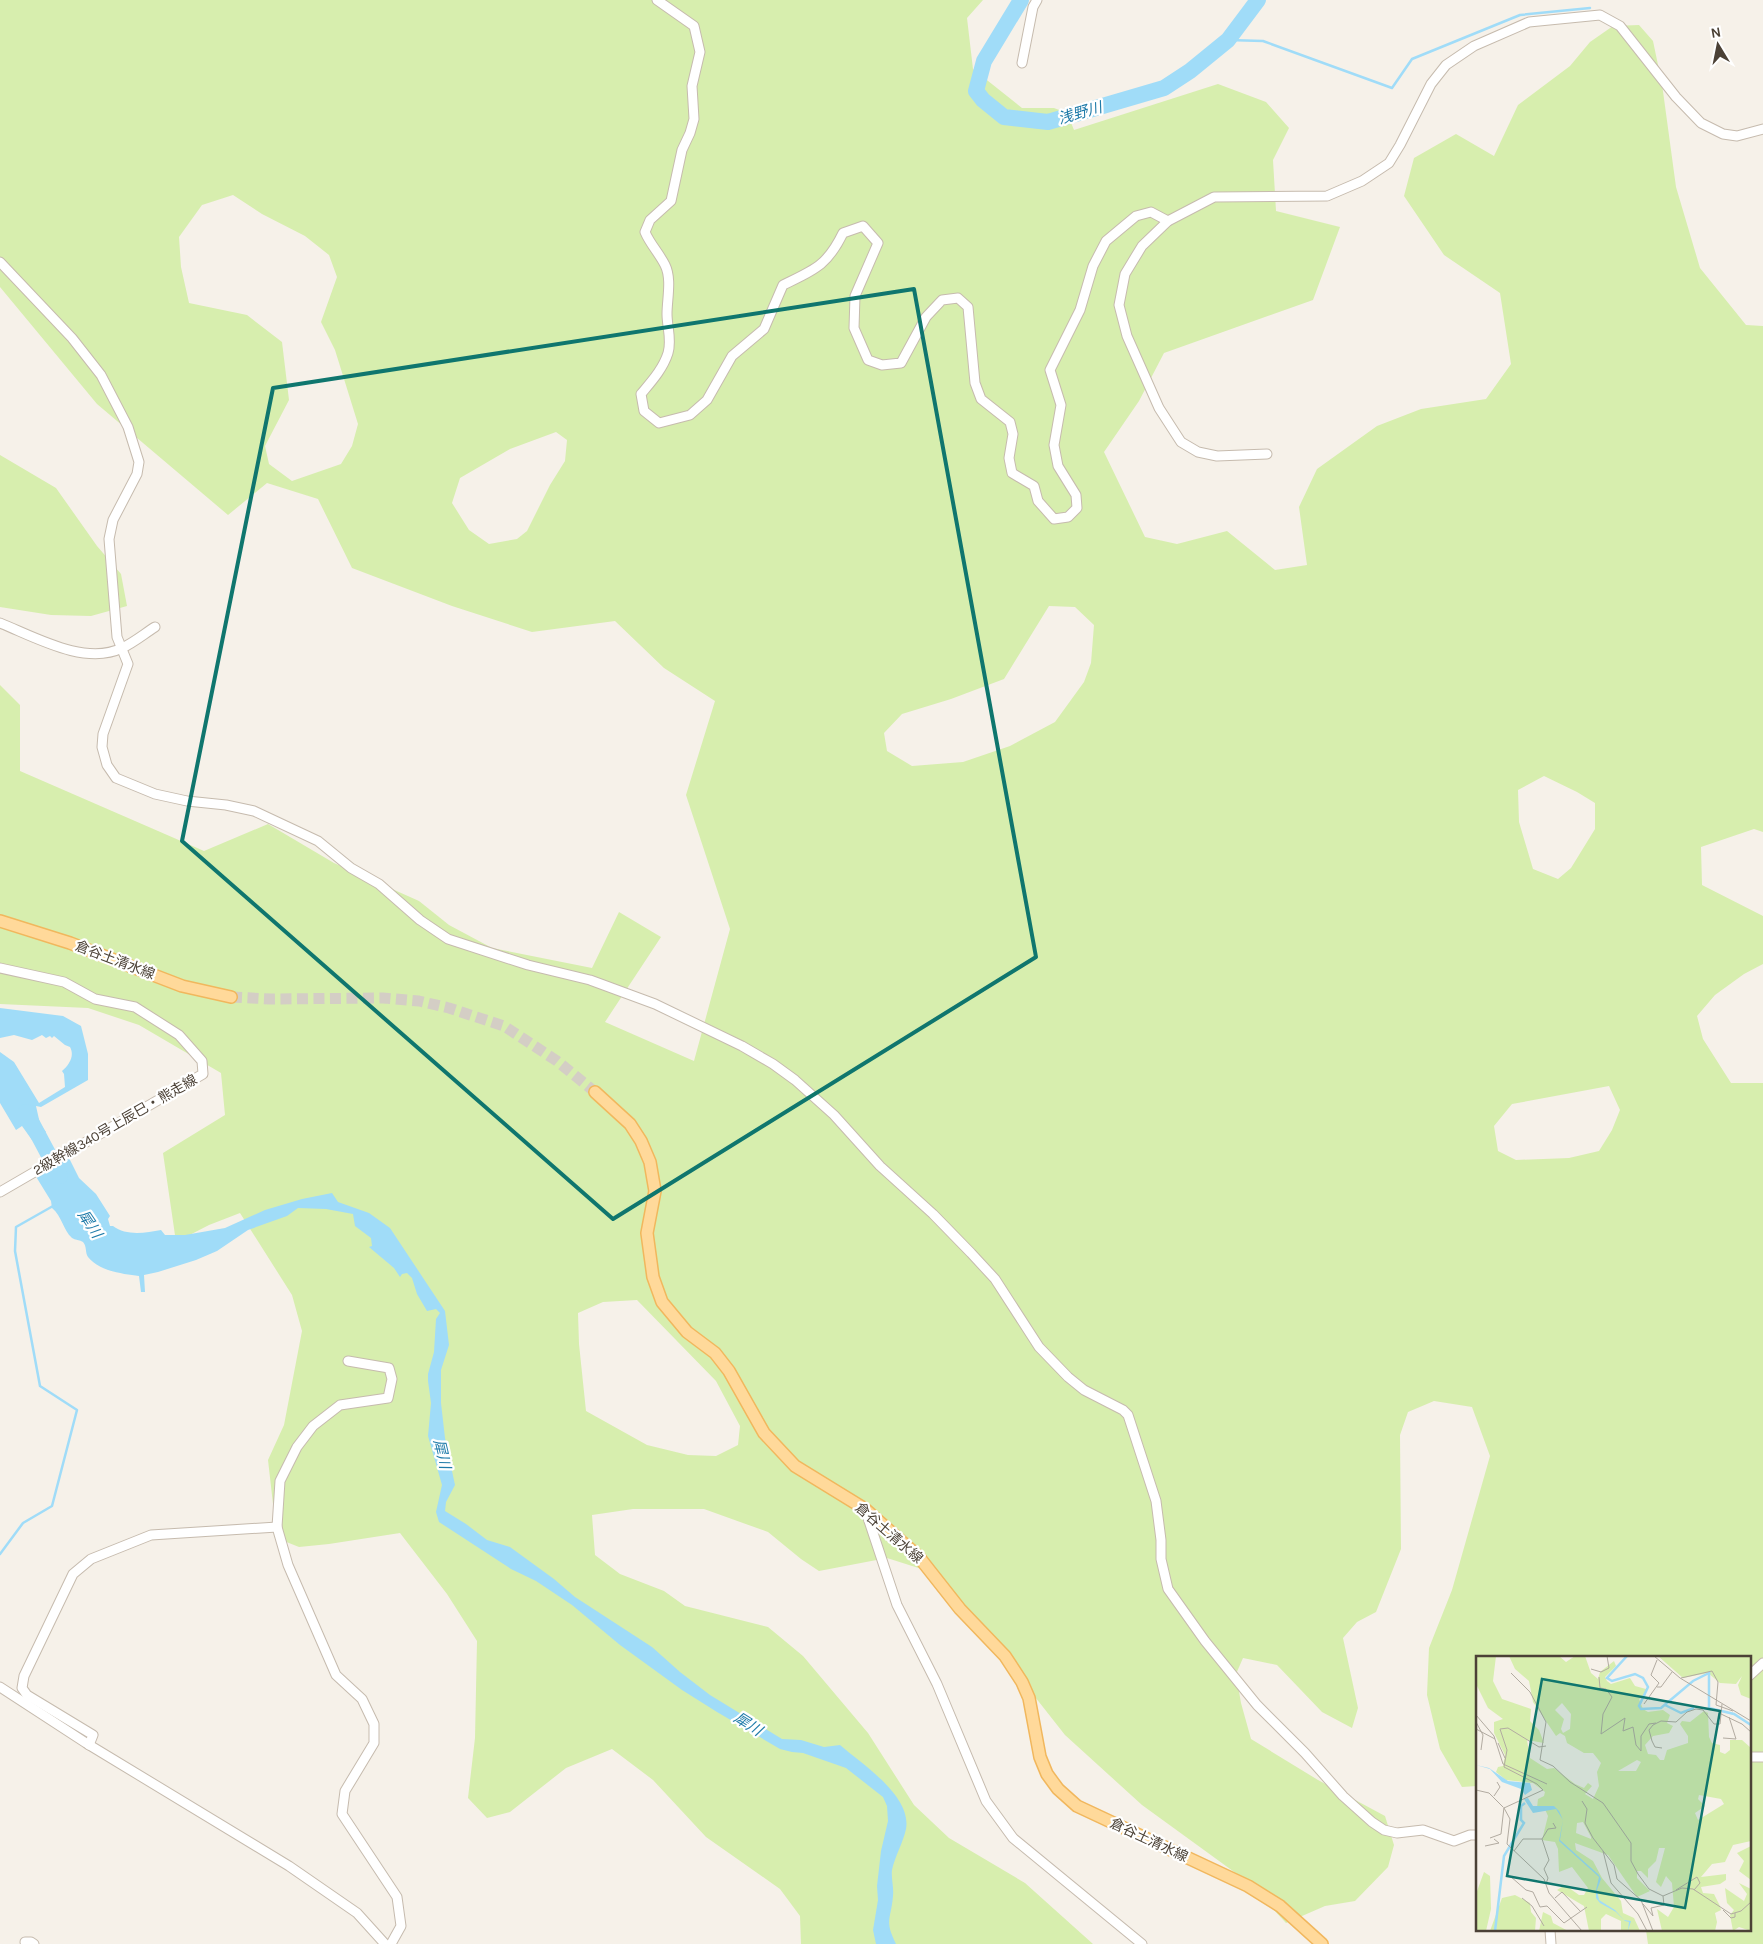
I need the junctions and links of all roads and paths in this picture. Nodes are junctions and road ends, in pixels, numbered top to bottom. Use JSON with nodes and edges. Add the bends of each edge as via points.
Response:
{"nodes":[{"id":1,"x":657,"y":0,"type":"edge"},
{"id":2,"x":1037,"y":0,"type":"edge"},
{"id":3,"x":1022,"y":63,"type":"dead end"},
{"id":4,"x":1763,"y":129,"type":"edge"},
{"id":5,"x":1168,"y":221,"type":"junction"},
{"id":6,"x":0,"y":262,"type":"edge"},
{"id":7,"x":1267,"y":454,"type":"dead end"},
{"id":8,"x":0,"y":623,"type":"edge"},
{"id":9,"x":155,"y":628,"type":"dead end"},
{"id":10,"x":122,"y":648,"type":"junction"},
{"id":11,"x":0,"y":921,"type":"edge"},
{"id":12,"x":0,"y":968,"type":"edge"},
{"id":13,"x":231,"y":997,"type":"tunnel mouth"},
{"id":14,"x":595,"y":1092,"type":"tunnel mouth"},
{"id":15,"x":0,"y":1192,"type":"edge"},
{"id":16,"x":348,"y":1361,"type":"dead end"},
{"id":17,"x":865,"y":1509,"type":"junction"},
{"id":18,"x":276,"y":1527,"type":"junction"},
{"id":19,"x":1763,"y":1663,"type":"edge"},
{"id":20,"x":1750,"y":1675,"type":"edge"},
{"id":21,"x":0,"y":1687,"type":"edge"},
{"id":22,"x":88,"y":1744,"type":"junction"},
{"id":23,"x":1750,"y":1757,"type":"edge"},
{"id":24,"x":1763,"y":1757,"type":"edge"},
{"id":25,"x":1476,"y":1835,"type":"edge"},
{"id":26,"x":385,"y":1944,"type":"edge"},
{"id":27,"x":392,"y":1944,"type":"edge"},
{"id":28,"x":1142,"y":1944,"type":"edge"},
{"id":29,"x":1322,"y":1944,"type":"edge"}],
"edges":[{"from":1,"to":5,"type":"street","via":[[694,26],[700,52],[692,86],[694,119],[682,150],[671,201],[650,220],[645,232],[668,274],[668,352],[657,375],[640,394],[644,411],[659,423],[690,415],[707,400],[732,356],[764,329],[783,285],[815,270],[834,252],[844,233],[863,226],[878,243],[855,296],[854,328],[868,360],[882,365],[901,363],[926,317],[942,300],[958,298],[968,307],[976,383],[981,399],[1010,422],[1013,434],[1009,458],[1012,473],[1034,486],[1038,501],[1054,519],[1068,517],[1077,508],[1076,495],[1058,466],[1054,445],[1061,405],[1050,370],[1080,310],[1106,241],[1136,216],[1151,212]]},
{"from":2,"to":3,"type":"street"},
{"from":4,"to":5,"type":"street","via":[[1737,136],[1723,134],[1701,123],[1620,26],[1600,15],[1529,22],[1474,46],[1446,65],[1431,84],[1389,163],[1362,181],[1327,196],[1214,197]]},
{"from":5,"to":7,"type":"street","via":[[1142,246],[1125,274],[1118,305],[1127,336],[1159,408],[1181,442],[1198,452],[1216,456]]},
{"from":6,"to":10,"type":"street","via":[[72,338],[102,375],[128,427],[139,462],[137,474],[113,520],[109,539],[117,637]]},
{"from":8,"to":10,"type":"street","via":[[67,650],[86,654],[102,654]]},
{"from":9,"to":10,"type":"street"},
{"from":10,"to":25,"type":"street","via":[[128,664],[102,734],[107,765],[116,778],[155,794],[254,812],[318,841],[448,939],[528,965],[590,980],[655,1004],[742,1046],[795,1080],[834,1115],[880,1166],[995,1279],[1039,1347],[1068,1377],[1084,1390],[1128,1414],[1156,1501],[1161,1559],[1168,1588],[1205,1641],[1257,1704],[1343,1796],[1384,1830],[1397,1833],[1423,1830],[1454,1841]]},
{"from":11,"to":13,"type":"main road","name":"倉谷土清水線","via":[[70,943],[182,986]]},
{"from":12,"to":15,"type":"street","name":"2級幹線340号上辰巳・熊走線","via":[[64,982],[95,999],[135,1007],[179,1035],[202,1061],[203,1074]]},
{"from":14,"to":17,"type":"main road","name":"倉谷土清水線","via":[[630,1124],[642,1141],[650,1162],[655,1191],[647,1233],[653,1277],[662,1302],[687,1332],[715,1352],[764,1433],[795,1466]]},
{"from":16,"to":18,"type":"street","via":[[389,1368],[392,1379],[388,1398],[340,1405],[312,1426],[280,1481]]},
{"from":17,"to":28,"type":"street","via":[[897,1605],[937,1684],[986,1801],[1013,1838]]},
{"from":17,"to":29,"type":"main road","name":"倉谷土清水線","via":[[919,1557],[1005,1656],[1029,1698],[1040,1757],[1058,1789],[1077,1806],[1248,1886],[1280,1906]]},
{"from":18,"to":22,"type":"street","via":[[151,1535],[92,1559],[73,1574],[24,1676],[22,1688],[28,1695],[93,1735]]},
{"from":18,"to":27,"type":"street","via":[[288,1565],[336,1675],[362,1699],[374,1724],[374,1743],[345,1791],[342,1814],[397,1897],[401,1926]]},
{"from":19,"to":20,"type":"street"},
{"from":21,"to":22,"type":"street"},
{"from":22,"to":26,"type":"street","via":[[303,1876],[357,1913]]},
{"from":23,"to":24,"type":"street"}]}
